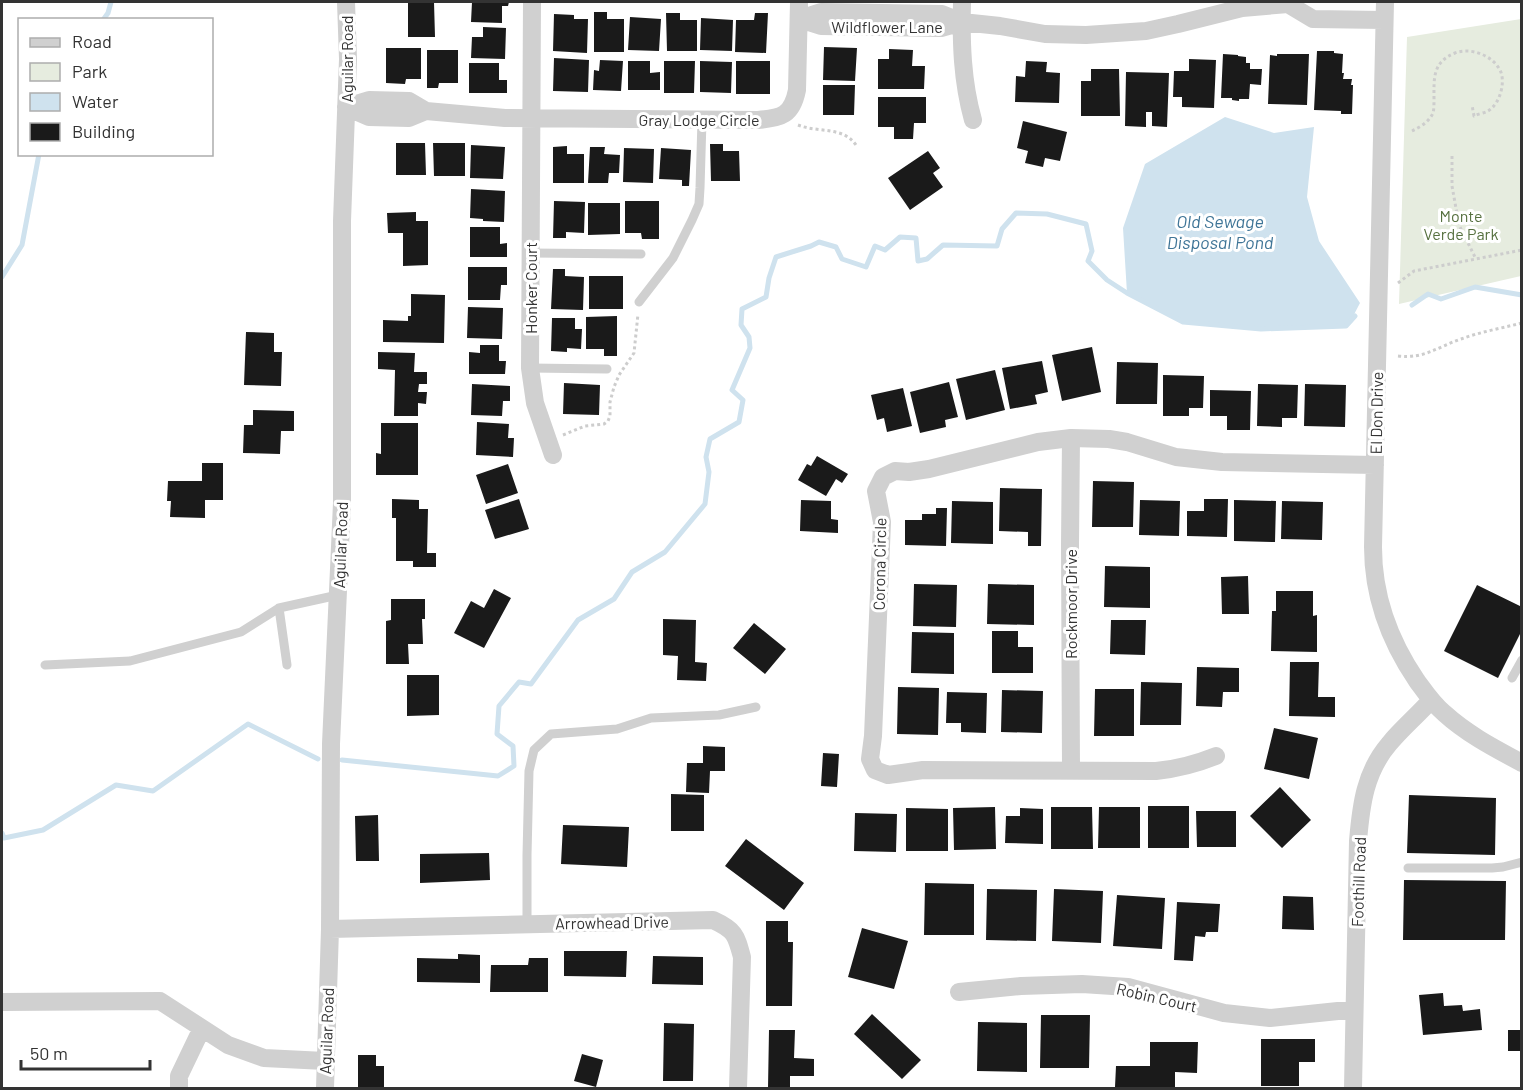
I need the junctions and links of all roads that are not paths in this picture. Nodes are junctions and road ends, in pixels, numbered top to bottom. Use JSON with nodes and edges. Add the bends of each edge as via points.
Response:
{"nodes":[{"id":1,"x":346,"y":2,"type":"edge"},
{"id":2,"x":532,"y":2,"type":"edge"},
{"id":3,"x":962,"y":2,"type":"edge"},
{"id":4,"x":1385,"y":2,"type":"edge"},
{"id":5,"x":1290,"y":3,"type":"edge"},
{"id":6,"x":1213,"y":8,"type":"edge"},
{"id":7,"x":799,"y":10,"type":"edge"},
{"id":8,"x":1384,"y":20,"type":"junction"},
{"id":9,"x":962,"y":22,"type":"junction"},
{"id":10,"x":346,"y":107,"type":"junction"},
{"id":11,"x":531,"y":118,"type":"junction"},
{"id":12,"x":702,"y":120,"type":"junction"},
{"id":13,"x":974,"y":120,"type":"dead end"},
{"id":14,"x":530,"y":253,"type":"junction"},
{"id":15,"x":641,"y":254,"type":"dead end"},
{"id":16,"x":639,"y":302,"type":"road end"},
{"id":17,"x":530,"y":368,"type":"junction"},
{"id":18,"x":607,"y":369,"type":"dead end"},
{"id":19,"x":1071,"y":438,"type":"junction"},
{"id":20,"x":551,"y":448,"type":"road end"},
{"id":21,"x":1374,"y":465,"type":"junction"},
{"id":22,"x":338,"y":595,"type":"junction"},
{"id":23,"x":279,"y":608,"type":"junction"},
{"id":24,"x":1521,"y":660,"type":"edge"},
{"id":25,"x":45,"y":665,"type":"dead end"},
{"id":26,"x":287,"y":665,"type":"dead end"},
{"id":27,"x":1512,"y":678,"type":"dead end"},
{"id":28,"x":1431,"y":700,"type":"junction"},
{"id":29,"x":756,"y":707,"type":"dead end"},
{"id":30,"x":1216,"y":756,"type":"dead end"},
{"id":31,"x":1521,"y":763,"type":"edge"},
{"id":32,"x":1071,"y":770,"type":"junction"},
{"id":33,"x":1521,"y":862,"type":"edge"},
{"id":34,"x":1408,"y":868,"type":"dead end"},
{"id":35,"x":527,"y":924,"type":"junction"},
{"id":36,"x":330,"y":929,"type":"junction"},
{"id":37,"x":959,"y":992,"type":"dead end"},
{"id":38,"x":2,"y":1002,"type":"edge"},
{"id":39,"x":1354,"y":1011,"type":"junction"},
{"id":40,"x":202,"y":1028,"type":"junction"},
{"id":41,"x":326,"y":1061,"type":"junction"},
{"id":42,"x":179,"y":1089,"type":"edge"},
{"id":43,"x":325,"y":1089,"type":"edge"},
{"id":44,"x":738,"y":1089,"type":"edge"},
{"id":45,"x":1353,"y":1089,"type":"edge"}],
"edges":[{"from":1,"to":10,"type":"street","name":"Aguilar Road"},
{"from":2,"to":11,"type":"street"},
{"from":3,"to":9,"type":"street"},
{"from":4,"to":8,"type":"street","name":"El Don Drive"},
{"from":5,"to":6,"type":"street","name":"Wildflower Lane"},
{"from":5,"to":8,"type":"street","name":"Wildflower Lane","via":[[1313,19]]},
{"from":6,"to":9,"type":"street","name":"Wildflower Lane","via":[[1178,24],[1146,31],[1086,35],[1045,34]]},
{"from":7,"to":9,"type":"street","name":"Wildflower Lane","via":[[821,26],[852,20],[903,20],[941,28]]},
{"from":7,"to":12,"type":"street","name":"Gray Lodge Circle","via":[[797,90],[786,114],[773,119]]},
{"from":8,"to":21,"type":"street","name":"El Don Drive"},
{"from":9,"to":13,"type":"street","via":[[962,67]]},
{"from":10,"to":11,"type":"street","name":"Gray Lodge Circle","via":[[369,100],[410,101],[426,111]]},
{"from":10,"to":22,"type":"street","name":"Aguilar Road"},
{"from":11,"to":12,"type":"street","name":"Gray Lodge Circle"},
{"from":11,"to":14,"type":"street","name":"Honker Court"},
{"from":12,"to":16,"type":"lane","via":[[699,204],[673,258]]},
{"from":14,"to":15,"type":"lane"},
{"from":14,"to":17,"type":"street","name":"Honker Court"},
{"from":17,"to":18,"type":"lane"},
{"from":17,"to":20,"type":"street","name":"Honker Court","via":[[535,403]]},
{"from":19,"to":21,"type":"street","name":"Corona Circle","via":[[1109,439],[1176,457],[1222,462]]},
{"from":19,"to":32,"type":"street","name":"Rockmoor Drive"},
{"from":19,"to":32,"type":"street","name":"Corona Circle","via":[[1038,442],[919,471],[895,471],[883,477],[876,491],[882,522],[870,759],[874,770],[888,775],[923,770]]},
{"from":21,"to":28,"type":"street","name":"El Don Drive","via":[[1373,567],[1379,601],[1399,653]]},
{"from":22,"to":23,"type":"lane"},
{"from":22,"to":36,"type":"street","name":"Aguilar Road","via":[[331,744]]},
{"from":23,"to":25,"type":"lane","via":[[241,632],[130,661]]},
{"from":23,"to":26,"type":"lane"},
{"from":24,"to":27,"type":"lane"},
{"from":28,"to":31,"type":"street","name":"El Don Drive","via":[[1479,740]]},
{"from":28,"to":39,"type":"street","name":"Foothill Road","via":[[1389,744],[1364,791],[1358,841]]},
{"from":29,"to":35,"type":"lane","via":[[719,715],[651,718],[617,729],[551,734],[534,750],[529,771]]},
{"from":30,"to":32,"type":"street","name":"Corona Circle","via":[[1178,769]]},
{"from":33,"to":34,"type":"lane","via":[[1492,868]]},
{"from":35,"to":36,"type":"street","name":"Arrowhead Drive"},
{"from":35,"to":44,"type":"street","name":"Arrowhead Drive","via":[[713,920],[730,927],[742,957]]},
{"from":36,"to":41,"type":"street","name":"Aguilar Road"},
{"from":37,"to":39,"type":"street","name":"Robin Court","via":[[1082,984],[1128,987],[1224,1014],[1270,1018]]},
{"from":38,"to":40,"type":"street","via":[[160,1001]]},
{"from":39,"to":45,"type":"street","name":"Foothill Road"},
{"from":40,"to":41,"type":"street","via":[[228,1045],[264,1058]]},
{"from":40,"to":42,"type":"street","via":[[180,1076]]},
{"from":41,"to":43,"type":"street","name":"Aguilar Road"}]}
